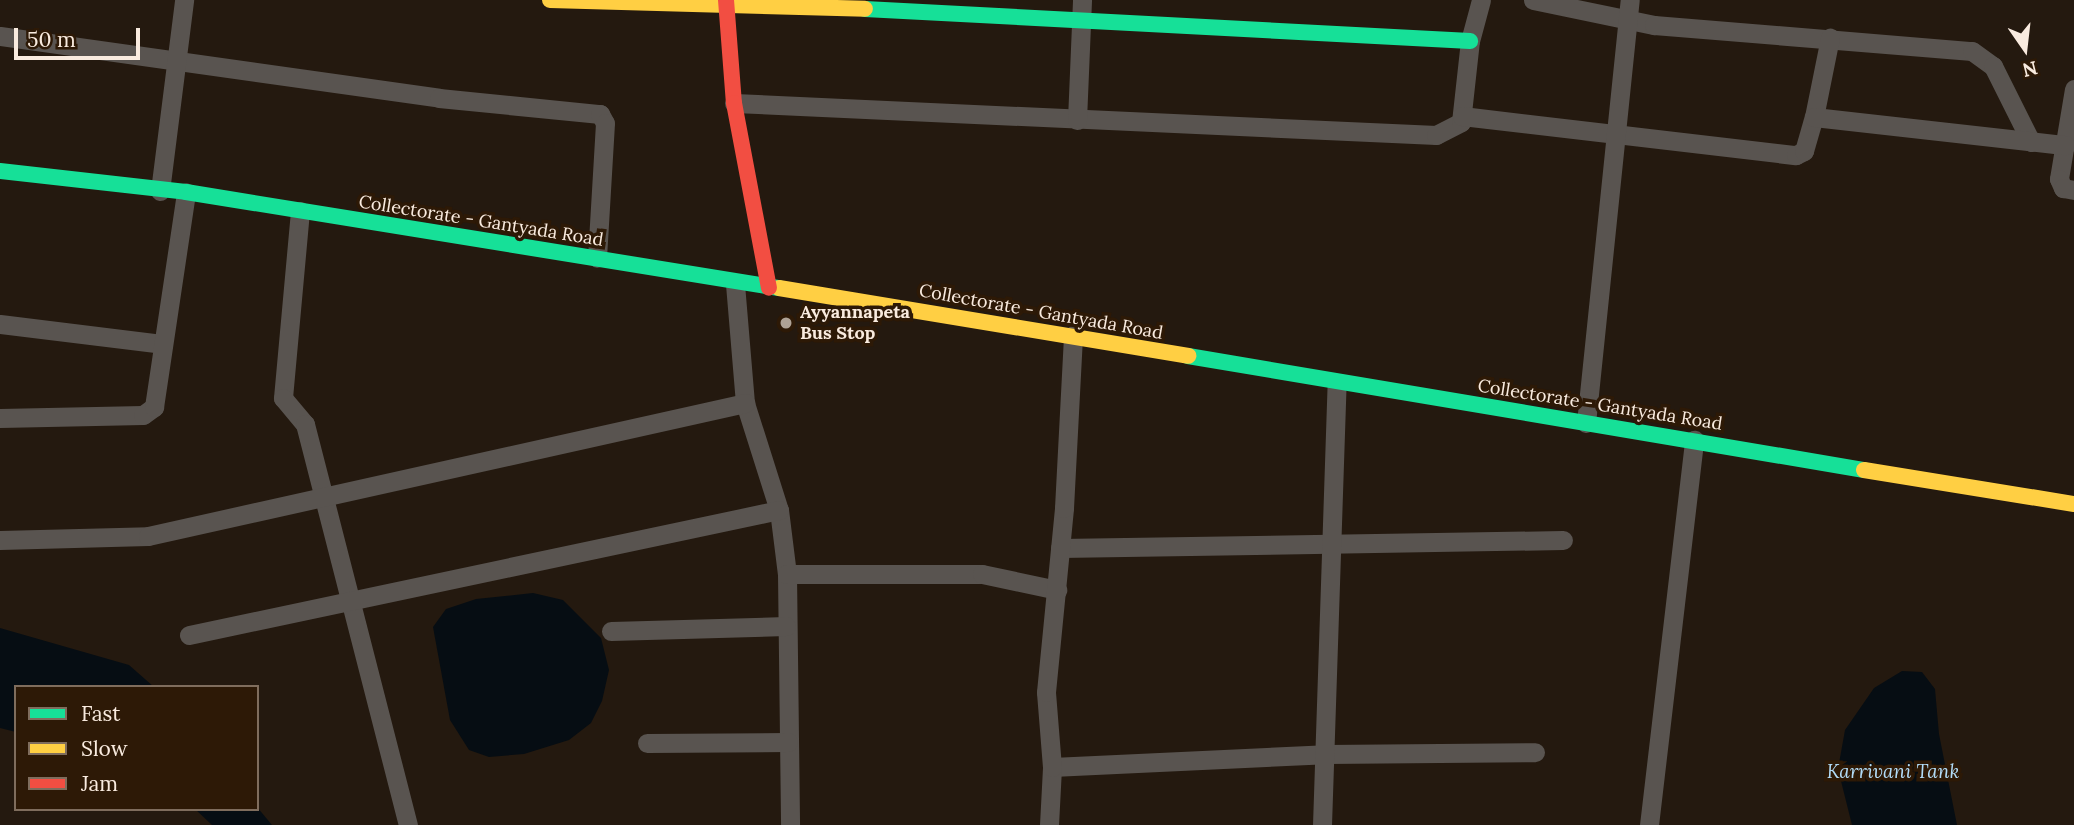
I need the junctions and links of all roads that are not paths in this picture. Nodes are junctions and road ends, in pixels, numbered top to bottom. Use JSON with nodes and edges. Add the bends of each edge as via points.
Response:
{"nodes":[{"id":1,"x":184,"y":0,"type":"edge"},
{"id":2,"x":550,"y":0,"type":"edge"},
{"id":3,"x":1082,"y":0,"type":"edge"},
{"id":4,"x":1481,"y":0,"type":"edge"},
{"id":5,"x":1534,"y":0,"type":"edge"},
{"id":6,"x":1630,"y":0,"type":"edge"},
{"id":7,"x":727,"y":1,"type":"edge"},
{"id":8,"x":1082,"y":21,"type":"junction"},
{"id":9,"x":1628,"y":21,"type":"junction"},
{"id":10,"x":0,"y":36,"type":"edge"},
{"id":11,"x":1830,"y":38,"type":"junction"},
{"id":12,"x":1470,"y":41,"type":"junction"},
{"id":13,"x":176,"y":62,"type":"junction"},
{"id":14,"x":2074,"y":89,"type":"edge"},
{"id":15,"x":734,"y":103,"type":"junction"},
{"id":16,"x":1462,"y":116,"type":"junction"},
{"id":17,"x":1814,"y":117,"type":"junction"},
{"id":18,"x":1077,"y":121,"type":"junction"},
{"id":19,"x":1619,"y":133,"type":"junction"},
{"id":20,"x":2031,"y":142,"type":"junction"},
{"id":21,"x":2065,"y":145,"type":"junction"},
{"id":22,"x":0,"y":171,"type":"edge"},
{"id":23,"x":2074,"y":190,"type":"edge"},
{"id":24,"x":160,"y":191,"type":"junction"},
{"id":25,"x":186,"y":192,"type":"junction"},
{"id":26,"x":300,"y":211,"type":"junction"},
{"id":27,"x":597,"y":258,"type":"junction"},
{"id":28,"x":735,"y":284,"type":"junction"},
{"id":29,"x":769,"y":288,"type":"junction"},
{"id":30,"x":0,"y":324,"type":"edge"},
{"id":31,"x":1073,"y":335,"type":"junction"},
{"id":32,"x":162,"y":344,"type":"junction"},
{"id":33,"x":1337,"y":384,"type":"junction"},
{"id":34,"x":745,"y":403,"type":"junction"},
{"id":35,"x":0,"y":418,"type":"edge"},
{"id":36,"x":1586,"y":423,"type":"junction"},
{"id":37,"x":1694,"y":440,"type":"junction"},
{"id":38,"x":327,"y":497,"type":"junction"},
{"id":39,"x":2074,"y":504,"type":"edge"},
{"id":40,"x":779,"y":510,"type":"junction"},
{"id":41,"x":0,"y":540,"type":"edge"},
{"id":42,"x":1563,"y":540,"type":"dead end"},
{"id":43,"x":1334,"y":542,"type":"junction"},
{"id":44,"x":1060,"y":548,"type":"junction"},
{"id":45,"x":787,"y":574,"type":"junction"},
{"id":46,"x":1058,"y":590,"type":"junction"},
{"id":47,"x":352,"y":603,"type":"junction"},
{"id":48,"x":786,"y":626,"type":"junction"},
{"id":49,"x":611,"y":631,"type":"dead end"},
{"id":50,"x":189,"y":635,"type":"dead end"},
{"id":51,"x":788,"y":742,"type":"junction"},
{"id":52,"x":647,"y":743,"type":"dead end"},
{"id":53,"x":1535,"y":752,"type":"dead end"},
{"id":54,"x":1325,"y":754,"type":"junction"},
{"id":55,"x":1052,"y":767,"type":"junction"},
{"id":56,"x":408,"y":825,"type":"edge"},
{"id":57,"x":790,"y":825,"type":"edge"},
{"id":58,"x":1049,"y":825,"type":"edge"},
{"id":59,"x":1322,"y":825,"type":"edge"},
{"id":60,"x":1649,"y":825,"type":"edge"}],
"edges":[{"from":1,"to":13,"type":"street"},
{"from":2,"to":7,"type":"street"},
{"from":3,"to":8,"type":"street"},
{"from":4,"to":12,"type":"street"},
{"from":5,"to":9,"type":"street"},
{"from":6,"to":9,"type":"street"},
{"from":7,"to":8,"type":"street"},
{"from":7,"to":15,"type":"street"},
{"from":8,"to":12,"type":"street"},
{"from":8,"to":18,"type":"street"},
{"from":9,"to":11,"type":"street"},
{"from":9,"to":19,"type":"street"},
{"from":10,"to":13,"type":"street"},
{"from":11,"to":17,"type":"street"},
{"from":11,"to":20,"type":"street","via":[[1979,53],[1993,66]]},
{"from":12,"to":16,"type":"street"},
{"from":13,"to":24,"type":"street"},
{"from":13,"to":27,"type":"street","via":[[439,98],[600,114],[605,123]]},
{"from":14,"to":21,"type":"street"},
{"from":15,"to":18,"type":"street"},
{"from":15,"to":29,"type":"street"},
{"from":16,"to":18,"type":"street","via":[[1459,126],[1436,135]]},
{"from":16,"to":19,"type":"street"},
{"from":17,"to":19,"type":"street","via":[[1804,151],[1796,155]]},
{"from":17,"to":20,"type":"street"},
{"from":19,"to":36,"type":"street"},
{"from":20,"to":21,"type":"street"},
{"from":21,"to":23,"type":"street","via":[[2059,183]]},
{"from":22,"to":24,"type":"street","name":"Collectorate - Gantyada Road"},
{"from":24,"to":25,"type":"street","name":"Collectorate - Gantyada Road"},
{"from":25,"to":26,"type":"street","name":"Collectorate - Gantyada Road"},
{"from":25,"to":32,"type":"street"},
{"from":26,"to":27,"type":"street","name":"Collectorate - Gantyada Road"},
{"from":26,"to":38,"type":"street","via":[[283,398],[305,424]]},
{"from":27,"to":28,"type":"street","name":"Collectorate - Gantyada Road"},
{"from":28,"to":29,"type":"street","name":"Collectorate - Gantyada Road"},
{"from":28,"to":34,"type":"street"},
{"from":29,"to":31,"type":"street","name":"Collectorate - Gantyada Road"},
{"from":30,"to":32,"type":"street"},
{"from":31,"to":33,"type":"street","name":"Collectorate - Gantyada Road"},
{"from":31,"to":44,"type":"street"},
{"from":32,"to":35,"type":"street","via":[[157,403],[147,413]]},
{"from":33,"to":36,"type":"street","name":"Collectorate - Gantyada Road"},
{"from":33,"to":43,"type":"street"},
{"from":34,"to":38,"type":"street"},
{"from":34,"to":40,"type":"street"},
{"from":36,"to":37,"type":"street","name":"Collectorate - Gantyada Road"},
{"from":37,"to":39,"type":"street","name":"Collectorate - Gantyada Road"},
{"from":37,"to":60,"type":"street"},
{"from":38,"to":41,"type":"street","via":[[148,536]]},
{"from":38,"to":47,"type":"street"},
{"from":40,"to":45,"type":"street"},
{"from":40,"to":47,"type":"street"},
{"from":42,"to":43,"type":"street"},
{"from":43,"to":44,"type":"street"},
{"from":43,"to":54,"type":"street"},
{"from":44,"to":46,"type":"street"},
{"from":45,"to":46,"type":"street","via":[[982,574]]},
{"from":45,"to":48,"type":"street"},
{"from":46,"to":55,"type":"street","via":[[1046,692]]},
{"from":47,"to":50,"type":"street"},
{"from":47,"to":56,"type":"street"},
{"from":48,"to":49,"type":"street"},
{"from":48,"to":51,"type":"street"},
{"from":51,"to":52,"type":"street"},
{"from":51,"to":57,"type":"street"},
{"from":53,"to":54,"type":"street"},
{"from":54,"to":55,"type":"street"},
{"from":54,"to":59,"type":"street"},
{"from":55,"to":58,"type":"street"}]}
